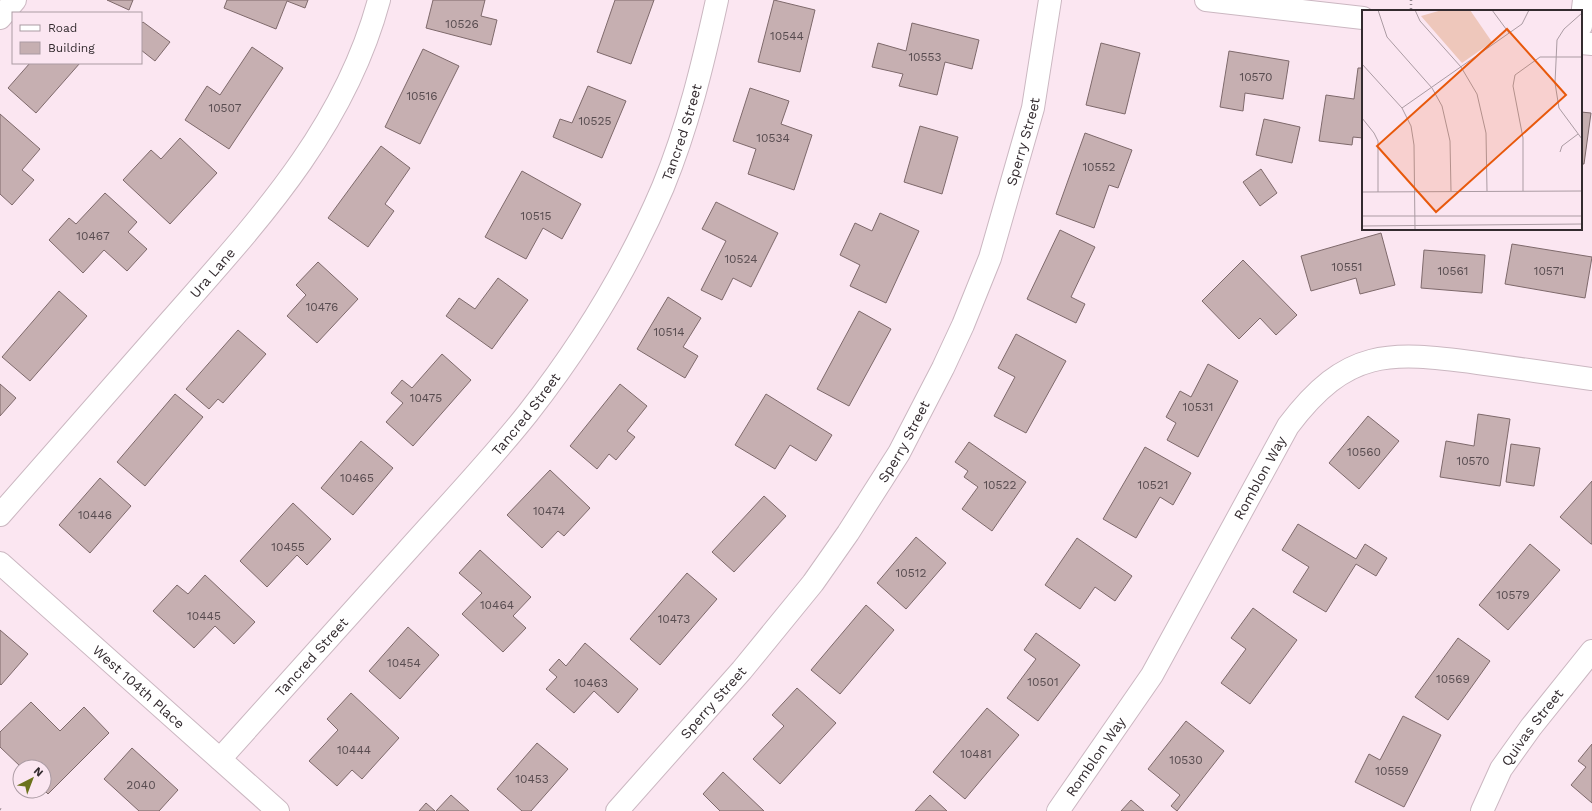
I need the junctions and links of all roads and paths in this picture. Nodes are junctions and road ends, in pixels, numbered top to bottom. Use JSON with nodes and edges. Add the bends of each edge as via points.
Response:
{"nodes":[{"id":1,"x":14,"y":0,"type":"edge"},
{"id":2,"x":379,"y":0,"type":"edge"},
{"id":3,"x":717,"y":0,"type":"edge"},
{"id":4,"x":1050,"y":0,"type":"edge"},
{"id":5,"x":1206,"y":0,"type":"edge"},
{"id":6,"x":1584,"y":0,"type":"edge"},
{"id":7,"x":1582,"y":17,"type":"edge"},
{"id":8,"x":0,"y":18,"type":"edge"},
{"id":9,"x":1362,"y":18,"type":"edge"},
{"id":10,"x":1582,"y":43,"type":"edge"},
{"id":11,"x":1592,"y":44,"type":"edge"},
{"id":12,"x":1592,"y":379,"type":"edge"},
{"id":13,"x":0,"y":515,"type":"edge"},
{"id":14,"x":0,"y":563,"type":"edge"},
{"id":15,"x":1592,"y":651,"type":"edge"},
{"id":16,"x":220,"y":759,"type":"junction"},
{"id":17,"x":0,"y":809,"type":"edge"},
{"id":18,"x":3,"y":811,"type":"edge"},
{"id":19,"x":278,"y":811,"type":"edge"},
{"id":20,"x":617,"y":811,"type":"edge"},
{"id":21,"x":1058,"y":811,"type":"edge"},
{"id":22,"x":1482,"y":811,"type":"edge"}],
"edges":[{"from":1,"to":8,"type":"street"},
{"from":2,"to":13,"type":"street","name":"Ura Lane","via":[[351,75],[323,129],[299,167],[259,220]]},
{"from":3,"to":16,"type":"street","name":"Tancred Street","via":[[697,90],[663,187],[632,252],[574,349],[528,414]]},
{"from":4,"to":20,"type":"street","name":"Sperry Street","via":[[1033,108],[990,258],[943,368],[902,446],[848,534],[813,583],[742,670]]},
{"from":5,"to":9,"type":"street"},
{"from":6,"to":7,"type":"street"},
{"from":10,"to":11,"type":"street"},
{"from":12,"to":21,"type":"street","name":"Romblon Way","via":[[1426,356],[1390,356],[1362,364],[1337,375],[1324,385],[1288,426],[1152,675]]},
{"from":14,"to":16,"type":"street","name":"West 104th Place"},
{"from":15,"to":22,"type":"street","name":"Quivas Street","via":[[1531,726],[1505,763]]},
{"from":16,"to":19,"type":"street","name":"West 104th Place"},
{"from":17,"to":18,"type":"path"}]}
